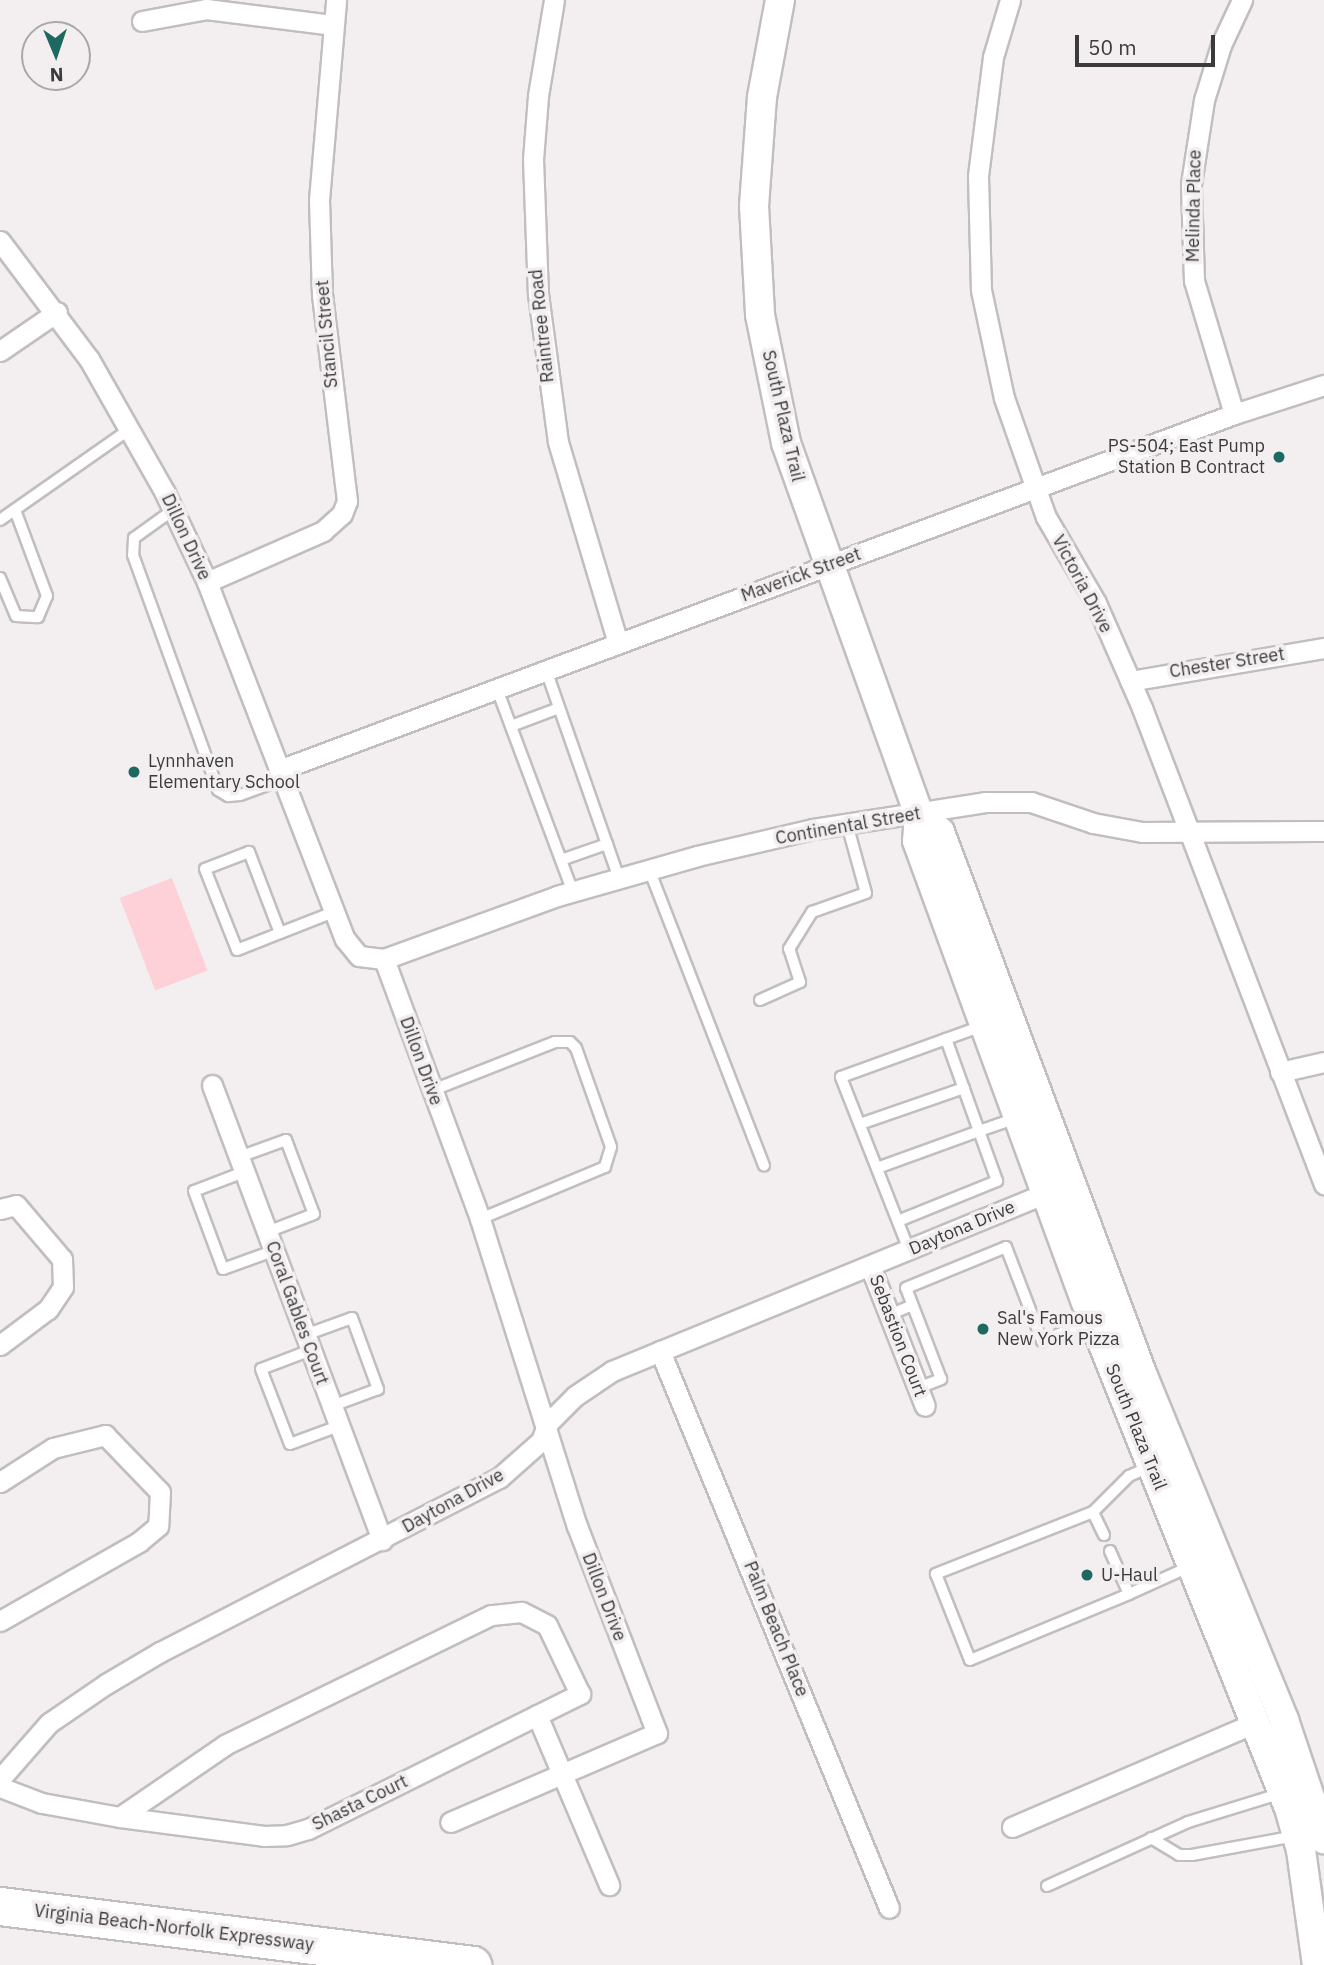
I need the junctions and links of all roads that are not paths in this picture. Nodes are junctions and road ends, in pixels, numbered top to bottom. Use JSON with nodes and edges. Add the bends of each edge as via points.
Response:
{"nodes":[{"id":1,"x":336,"y":0,"type":"edge"},
{"id":2,"x":554,"y":0,"type":"edge"},
{"id":3,"x":780,"y":0,"type":"edge"},
{"id":4,"x":1010,"y":0,"type":"edge"},
{"id":5,"x":1242,"y":0,"type":"edge"},
{"id":6,"x":142,"y":21,"type":"dead end"},
{"id":7,"x":332,"y":25,"type":"junction"},
{"id":8,"x":0,"y":241,"type":"edge"},
{"id":9,"x":57,"y":312,"type":"junction"},
{"id":10,"x":0,"y":351,"type":"edge"},
{"id":11,"x":1324,"y":385,"type":"edge"},
{"id":12,"x":1234,"y":414,"type":"junction"},
{"id":13,"x":130,"y":428,"type":"junction"},
{"id":14,"x":1036,"y":488,"type":"junction"},
{"id":15,"x":15,"y":510,"type":"junction"},
{"id":16,"x":173,"y":510,"type":"junction"},
{"id":17,"x":0,"y":520,"type":"edge"},
{"id":18,"x":827,"y":565,"type":"junction"},
{"id":19,"x":0,"y":578,"type":"edge"},
{"id":20,"x":207,"y":582,"type":"junction"},
{"id":21,"x":618,"y":643,"type":"junction"},
{"id":22,"x":1324,"y":648,"type":"edge"},
{"id":23,"x":546,"y":670,"type":"junction"},
{"id":24,"x":1130,"y":681,"type":"junction"},
{"id":25,"x":497,"y":689,"type":"junction"},
{"id":26,"x":559,"y":708,"type":"junction"},
{"id":27,"x":511,"y":726,"type":"junction"},
{"id":28,"x":279,"y":770,"type":"junction"},
{"id":29,"x":919,"y":814,"type":"junction"},
{"id":30,"x":847,"y":824,"type":"junction"},
{"id":31,"x":1324,"y":831,"type":"edge"},
{"id":32,"x":1188,"y":832,"type":"junction"},
{"id":33,"x":607,"y":844,"type":"junction"},
{"id":34,"x":561,"y":860,"type":"junction"},
{"id":35,"x":649,"y":869,"type":"junction"},
{"id":36,"x":619,"y":878,"type":"junction"},
{"id":37,"x":573,"y":892,"type":"junction"},
{"id":38,"x":334,"y":912,"type":"junction"},
{"id":39,"x":280,"y":933,"type":"junction"},
{"id":40,"x":384,"y":959,"type":"junction"},
{"id":41,"x":760,"y":1000,"type":"dead end"},
{"id":42,"x":996,"y":1020,"type":"junction"},
{"id":43,"x":947,"y":1039,"type":"junction"},
{"id":44,"x":1324,"y":1062,"type":"edge"},
{"id":45,"x":1280,"y":1072,"type":"junction"},
{"id":46,"x":212,"y":1085,"type":"dead end"},
{"id":47,"x":964,"y":1088,"type":"junction"},
{"id":48,"x":432,"y":1090,"type":"junction"},
{"id":49,"x":1030,"y":1113,"type":"junction"},
{"id":50,"x":860,"y":1124,"type":"junction"},
{"id":51,"x":979,"y":1131,"type":"junction"},
{"id":52,"x":242,"y":1165,"type":"junction"},
{"id":53,"x":764,"y":1165,"type":"dead end"},
{"id":54,"x":877,"y":1168,"type":"junction"},
{"id":55,"x":1324,"y":1184,"type":"edge"},
{"id":56,"x":1058,"y":1188,"type":"junction"},
{"id":57,"x":8,"y":1207,"type":"edge"},
{"id":58,"x":480,"y":1219,"type":"junction"},
{"id":59,"x":898,"y":1220,"type":"junction"},
{"id":60,"x":267,"y":1232,"type":"junction"},
{"id":61,"x":909,"y":1250,"type":"junction"},
{"id":62,"x":274,"y":1251,"type":"junction"},
{"id":63,"x":870,"y":1266,"type":"junction"},
{"id":64,"x":912,"y":1305,"type":"junction"},
{"id":65,"x":890,"y":1315,"type":"junction"},
{"id":66,"x":1093,"y":1321,"type":"junction"},
{"id":67,"x":308,"y":1343,"type":"junction"},
{"id":68,"x":0,"y":1345,"type":"edge"},
{"id":69,"x":660,"y":1351,"type":"junction"},
{"id":70,"x":922,"y":1397,"type":"joint"},
{"id":71,"x":332,"y":1406,"type":"junction"},
{"id":72,"x":548,"y":1423,"type":"junction"},
{"id":73,"x":339,"y":1426,"type":"junction"},
{"id":74,"x":1162,"y":1456,"type":"junction"},
{"id":75,"x":0,"y":1482,"type":"edge"},
{"id":76,"x":1093,"y":1512,"type":"junction"},
{"id":77,"x":1104,"y":1535,"type":"dead end"},
{"id":78,"x":382,"y":1540,"type":"junction"},
{"id":79,"x":1110,"y":1551,"type":"dead end"},
{"id":80,"x":1193,"y":1565,"type":"junction"},
{"id":81,"x":1129,"y":1594,"type":"junction"},
{"id":82,"x":0,"y":1621,"type":"edge"},
{"id":83,"x":537,"y":1715,"type":"junction"},
{"id":84,"x":1257,"y":1722,"type":"junction"},
{"id":85,"x":561,"y":1772,"type":"junction"},
{"id":86,"x":0,"y":1779,"type":"edge"},
{"id":87,"x":0,"y":1787,"type":"edge"},
{"id":88,"x":1302,"y":1800,"type":"edge"},
{"id":89,"x":120,"y":1817,"type":"junction"},
{"id":90,"x":450,"y":1822,"type":"dead end"},
{"id":91,"x":1012,"y":1827,"type":"dead end"},
{"id":92,"x":1310,"y":1837,"type":"edge"},
{"id":93,"x":1151,"y":1838,"type":"junction"},
{"id":94,"x":609,"y":1885,"type":"dead end"},
{"id":95,"x":1047,"y":1886,"type":"dead end"},
{"id":96,"x":0,"y":1906,"type":"edge"},
{"id":97,"x":889,"y":1908,"type":"dead end"},
{"id":98,"x":472,"y":1965,"type":"edge"},
{"id":99,"x":1317,"y":1965,"type":"edge"}],
"edges":[{"from":1,"to":7,"type":"street","name":"Stancil Street"},
{"from":2,"to":21,"type":"street","name":"Raintree Road","via":[[533,159],[539,306],[558,442]]},
{"from":3,"to":18,"type":"main road","name":"South Plaza Trail","via":[[755,158],[756,267],[771,379],[786,443]]},
{"from":4,"to":14,"type":"street","name":"Victoria Drive","via":[[983,119],[977,241],[989,339]]},
{"from":5,"to":12,"type":"street","name":"Melinda Place","via":[[1221,45],[1204,100],[1191,208],[1194,281]]},
{"from":6,"to":7,"type":"street","via":[[206,9]]},
{"from":7,"to":20,"type":"street","name":"Stancil Street","via":[[321,144],[322,295],[347,501],[342,514],[323,531]]},
{"from":8,"to":9,"type":"street","name":"Dillon Drive"},
{"from":9,"to":10,"type":"street"},
{"from":9,"to":13,"type":"street","name":"Dillon Drive"},
{"from":11,"to":12,"type":"street","name":"Maverick Street"},
{"from":12,"to":14,"type":"street","name":"Maverick Street"},
{"from":13,"to":15,"type":"lane"},
{"from":13,"to":16,"type":"street","name":"Dillon Drive"},
{"from":14,"to":18,"type":"street","name":"Maverick Street"},
{"from":14,"to":24,"type":"street","name":"Victoria Drive","via":[[1046,517],[1096,603]]},
{"from":15,"to":17,"type":"lane"},
{"from":15,"to":19,"type":"lane","via":[[47,596],[38,617],[16,615]]},
{"from":16,"to":20,"type":"street","name":"Dillon Drive"},
{"from":16,"to":28,"type":"lane","via":[[134,538],[133,555],[218,790],[228,796],[240,795],[267,785]]},
{"from":18,"to":21,"type":"street","name":"Maverick Street"},
{"from":18,"to":29,"type":"main road","name":"South Plaza Trail"},
{"from":20,"to":28,"type":"street","name":"Dillon Drive"},
{"from":21,"to":23,"type":"street","name":"Maverick Street"},
{"from":22,"to":24,"type":"street","name":"Chester Street"},
{"from":23,"to":25,"type":"street","name":"Maverick Street"},
{"from":23,"to":26,"type":"lane"},
{"from":24,"to":32,"type":"street","name":"Victoria Drive"},
{"from":25,"to":27,"type":"lane"},
{"from":25,"to":28,"type":"street","name":"Maverick Street"},
{"from":26,"to":27,"type":"lane"},
{"from":26,"to":33,"type":"lane"},
{"from":27,"to":34,"type":"lane"},
{"from":28,"to":38,"type":"street","name":"Dillon Drive"},
{"from":29,"to":30,"type":"street","name":"Continental Street"},
{"from":29,"to":32,"type":"street","name":"Continental Street","via":[[1008,800],[1062,810],[1111,828]]},
{"from":29,"to":42,"type":"main road","name":"South Plaza Trail","via":[[917,841]]},
{"from":30,"to":35,"type":"street","name":"Continental Street"},
{"from":30,"to":41,"type":"lane","via":[[866,892],[812,912],[789,949],[800,982]]},
{"from":31,"to":32,"type":"street","name":"Continental Street"},
{"from":32,"to":45,"type":"street","name":"Victoria Drive"},
{"from":33,"to":34,"type":"lane"},
{"from":33,"to":36,"type":"lane"},
{"from":34,"to":37,"type":"lane"},
{"from":35,"to":36,"type":"street","name":"Continental Street"},
{"from":35,"to":53,"type":"lane"},
{"from":36,"to":37,"type":"street","name":"Continental Street"},
{"from":37,"to":40,"type":"street","name":"Continental Street"},
{"from":38,"to":39,"type":"lane"},
{"from":38,"to":40,"type":"street","name":"Dillon Drive","via":[[351,950],[371,960]]},
{"from":39,"to":39,"type":"lane","via":[[237,950],[205,869],[249,852]]},
{"from":40,"to":48,"type":"street","name":"Dillon Drive"},
{"from":42,"to":43,"type":"lane"},
{"from":42,"to":49,"type":"main road","name":"South Plaza Trail"},
{"from":43,"to":47,"type":"lane"},
{"from":43,"to":50,"type":"lane","via":[[841,1077]]},
{"from":44,"to":45,"type":"street"},
{"from":45,"to":55,"type":"street","name":"Victoria Drive"},
{"from":46,"to":52,"type":"street","name":"Coral Gables Court"},
{"from":47,"to":50,"type":"lane"},
{"from":47,"to":51,"type":"lane"},
{"from":48,"to":58,"type":"street","name":"Dillon Drive"},
{"from":48,"to":58,"type":"lane","via":[[555,1042],[570,1042],[576,1048],[611,1147],[605,1167]]},
{"from":49,"to":51,"type":"lane"},
{"from":49,"to":56,"type":"main road","name":"South Plaza Trail"},
{"from":50,"to":54,"type":"lane"},
{"from":51,"to":54,"type":"lane"},
{"from":51,"to":59,"type":"lane","via":[[997,1181]]},
{"from":52,"to":60,"type":"street","name":"Coral Gables Court"},
{"from":52,"to":60,"type":"lane","via":[[286,1140],[310,1202],[314,1214]]},
{"from":52,"to":62,"type":"lane","via":[[194,1191],[223,1269]]},
{"from":54,"to":59,"type":"lane"},
{"from":56,"to":61,"type":"street","name":"Daytona Drive"},
{"from":56,"to":66,"type":"main road","name":"South Plaza Trail"},
{"from":56,"to":74,"type":"main road","name":"South Plaza Trail"},
{"from":57,"to":68,"type":"street","via":[[62,1259],[63,1287],[48,1309]]},
{"from":58,"to":72,"type":"street","name":"Dillon Drive"},
{"from":59,"to":61,"type":"lane"},
{"from":60,"to":62,"type":"street","name":"Coral Gables Court"},
{"from":61,"to":63,"type":"street","name":"Daytona Drive"},
{"from":62,"to":67,"type":"street","name":"Coral Gables Court"},
{"from":63,"to":65,"type":"street","name":"Sebastion Court"},
{"from":63,"to":69,"type":"street","name":"Daytona Drive"},
{"from":64,"to":65,"type":"lane"},
{"from":64,"to":66,"type":"lane","via":[[906,1288],[1006,1247],[1042,1341]]},
{"from":64,"to":70,"type":"lane","via":[[941,1379]]},
{"from":65,"to":70,"type":"street","name":"Sebastion Court"},
{"from":66,"to":74,"type":"main road","name":"South Plaza Trail"},
{"from":67,"to":71,"type":"street","name":"Coral Gables Court"},
{"from":67,"to":71,"type":"lane","via":[[352,1318],[378,1389]]},
{"from":67,"to":73,"type":"lane","via":[[261,1369],[289,1444]]},
{"from":69,"to":72,"type":"street","name":"Daytona Drive","via":[[594,1381]]},
{"from":69,"to":97,"type":"street","name":"Palm Beach Place"},
{"from":71,"to":73,"type":"street","name":"Coral Gables Court"},
{"from":72,"to":78,"type":"street","name":"Daytona Drive","via":[[541,1441],[499,1478]]},
{"from":72,"to":85,"type":"street","name":"Dillon Drive","via":[[577,1526],[657,1733]]},
{"from":73,"to":78,"type":"street","name":"Coral Gables Court"},
{"from":74,"to":76,"type":"lane","via":[[1129,1476]]},
{"from":74,"to":80,"type":"main road","name":"South Plaza Trail"},
{"from":74,"to":88,"type":"main road","name":"South Plaza Trail"},
{"from":75,"to":82,"type":"street","via":[[53,1448],[105,1435],[160,1492],[158,1526],[139,1542]]},
{"from":76,"to":77,"type":"lane"},
{"from":76,"to":81,"type":"lane","via":[[936,1574],[970,1660]]},
{"from":78,"to":86,"type":"street","name":"Daytona Drive","via":[[106,1684],[50,1723]]},
{"from":79,"to":81,"type":"lane"},
{"from":80,"to":81,"type":"lane"},
{"from":80,"to":84,"type":"main road","name":"South Plaza Trail"},
{"from":83,"to":85,"type":"street"},
{"from":83,"to":89,"type":"street","name":"Shasta Court","via":[[309,1829],[287,1835]]},
{"from":83,"to":89,"type":"street","name":"Shasta Court","via":[[580,1694],[547,1625],[521,1612],[491,1615],[225,1745]]},
{"from":84,"to":88,"type":"main road","name":"South Plaza Trail"},
{"from":84,"to":91,"type":"street"},
{"from":85,"to":90,"type":"street","name":"Dillon Drive"},
{"from":85,"to":94,"type":"street"},
{"from":87,"to":89,"type":"street","name":"Shasta Court","via":[[42,1803]]},
{"from":88,"to":92,"type":"main road","name":"South Plaza Trail"},
{"from":88,"to":93,"type":"lane"},
{"from":92,"to":93,"type":"lane","via":[[1192,1855],[1179,1855]]},
{"from":92,"to":99,"type":"main road","name":"South Plaza Trail"},
{"from":93,"to":95,"type":"lane"},
{"from":96,"to":98,"type":"highway","name":"Virginia Beach-Norfolk Expressway"}]}
